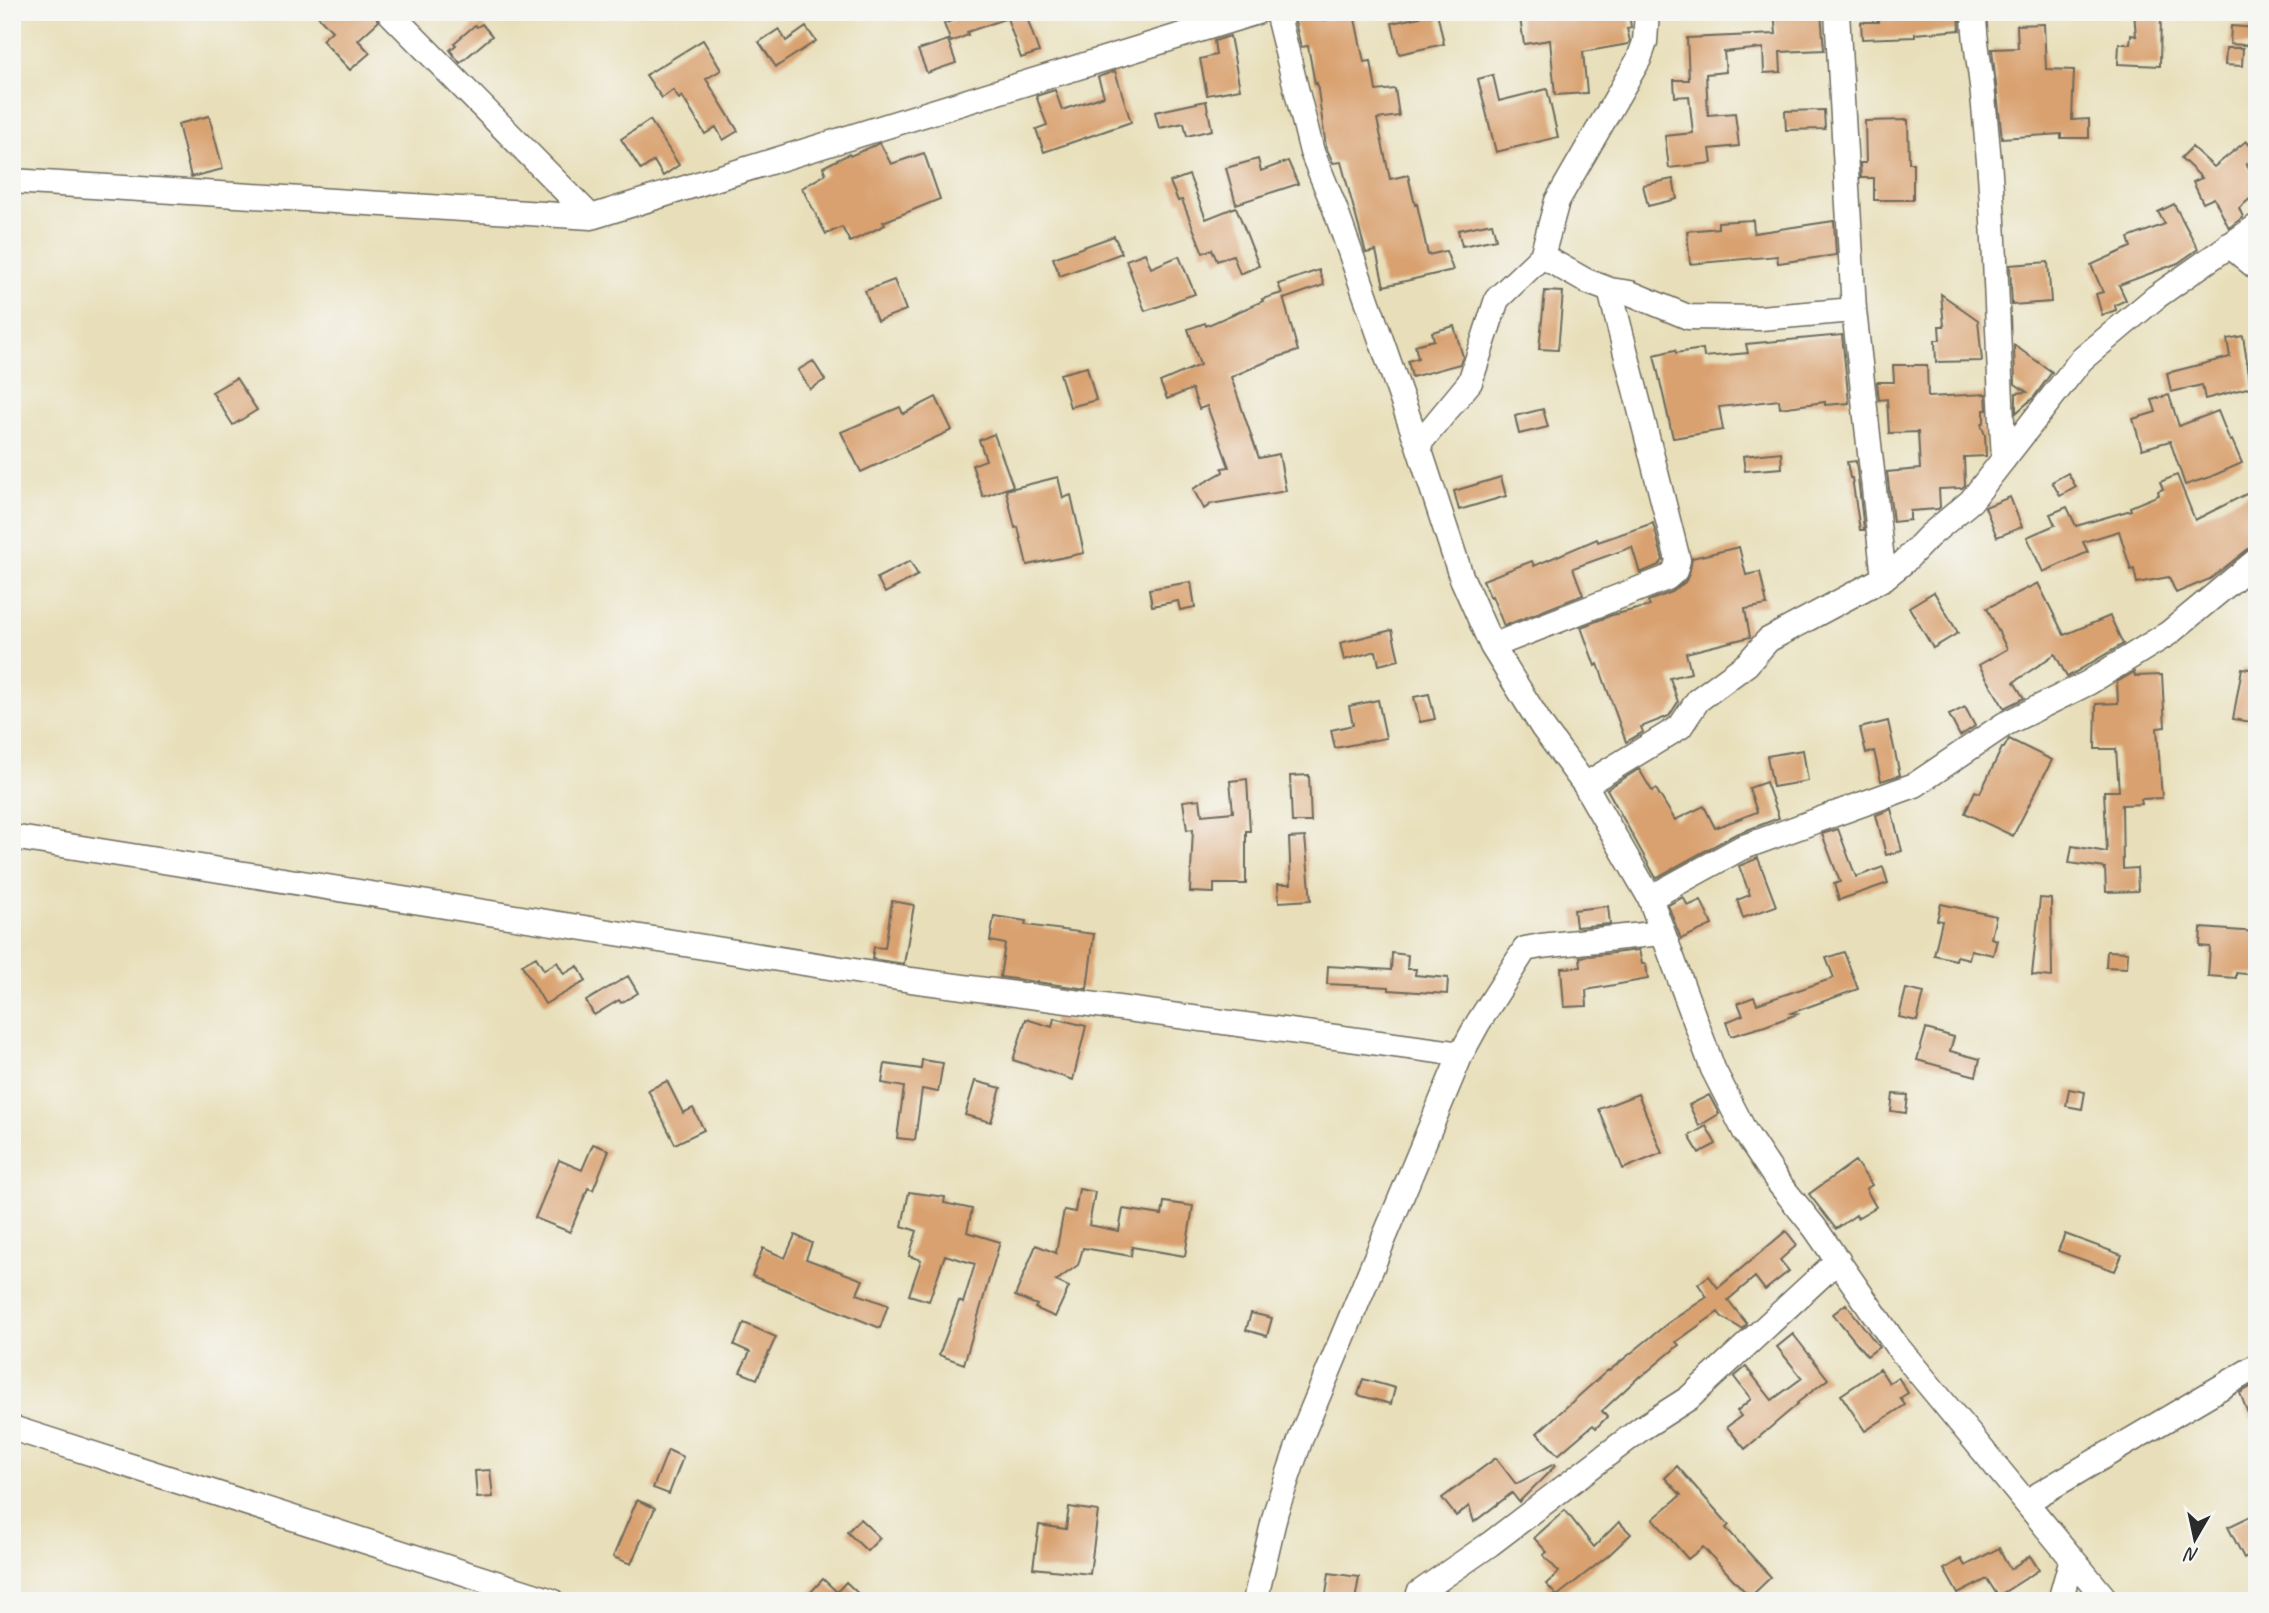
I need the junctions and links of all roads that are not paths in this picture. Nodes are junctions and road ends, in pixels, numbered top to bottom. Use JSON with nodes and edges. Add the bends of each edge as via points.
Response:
{"nodes":[{"id":1,"x":389,"y":12,"type":"edge"},
{"id":2,"x":1258,"y":12,"type":"edge"},
{"id":3,"x":1277,"y":12,"type":"edge"},
{"id":4,"x":1647,"y":12,"type":"edge"},
{"id":5,"x":1837,"y":12,"type":"edge"},
{"id":6,"x":1974,"y":12,"type":"edge"},
{"id":7,"x":12,"y":181,"type":"edge"},
{"id":8,"x":591,"y":217,"type":"junction"},
{"id":9,"x":2257,"y":226,"type":"edge"},
{"id":10,"x":2229,"y":246,"type":"junction"},
{"id":11,"x":1542,"y":256,"type":"junction"},
{"id":12,"x":2257,"y":268,"type":"edge"},
{"id":13,"x":1610,"y":290,"type":"junction"},
{"id":14,"x":1854,"y":310,"type":"junction"},
{"id":15,"x":1418,"y":444,"type":"junction"},
{"id":16,"x":2004,"y":459,"type":"junction"},
{"id":17,"x":2257,"y":560,"type":"edge"},
{"id":18,"x":1884,"y":578,"type":"junction"},
{"id":19,"x":1492,"y":646,"type":"junction"},
{"id":20,"x":1585,"y":785,"type":"junction"},
{"id":21,"x":12,"y":837,"type":"edge"},
{"id":22,"x":1650,"y":898,"type":"junction"},
{"id":23,"x":1661,"y":933,"type":"junction"},
{"id":24,"x":1461,"y":1054,"type":"junction"},
{"id":25,"x":1838,"y":1260,"type":"junction"},
{"id":26,"x":2257,"y":1366,"type":"edge"},
{"id":27,"x":12,"y":1428,"type":"edge"},
{"id":28,"x":2026,"y":1502,"type":"junction"},
{"id":29,"x":2072,"y":1558,"type":"junction"},
{"id":30,"x":1419,"y":1593,"type":"dead end"},
{"id":31,"x":552,"y":1601,"type":"edge"},
{"id":32,"x":1255,"y":1601,"type":"edge"},
{"id":33,"x":2060,"y":1601,"type":"edge"},
{"id":34,"x":2107,"y":1601,"type":"edge"}],
"edges":[{"from":1,"to":8,"type":"street"},
{"from":2,"to":8,"type":"street"},
{"from":3,"to":15,"type":"street","via":[[1312,152]]},
{"from":4,"to":11,"type":"street","via":[[1639,59],[1557,201]]},
{"from":5,"to":14,"type":"street"},
{"from":6,"to":16,"type":"street","via":[[1992,214]]},
{"from":7,"to":8,"type":"street"},
{"from":9,"to":10,"type":"street"},
{"from":10,"to":12,"type":"street"},
{"from":10,"to":16,"type":"street","via":[[2156,297],[2081,360]]},
{"from":11,"to":13,"type":"street"},
{"from":11,"to":15,"type":"street","via":[[1497,299],[1469,382]]},
{"from":13,"to":14,"type":"street","via":[[1630,293],[1688,317],[1760,318]]},
{"from":13,"to":19,"type":"street","via":[[1678,560],[1675,571]]},
{"from":14,"to":18,"type":"street"},
{"from":15,"to":19,"type":"street","via":[[1461,576]]},
{"from":16,"to":18,"type":"street","via":[[1970,501]]},
{"from":17,"to":22,"type":"street","via":[[2169,633],[2088,683],[2005,724],[1915,785],[1741,848]]},
{"from":18,"to":20,"type":"street","via":[[1768,640],[1747,664],[1698,701],[1680,727]]},
{"from":19,"to":20,"type":"street"},
{"from":20,"to":22,"type":"street"},
{"from":21,"to":24,"type":"street","via":[[911,980]]},
{"from":22,"to":23,"type":"street"},
{"from":23,"to":24,"type":"street","via":[[1525,949]]},
{"from":23,"to":25,"type":"street","via":[[1713,1069],[1745,1132]]},
{"from":24,"to":32,"type":"street","via":[[1303,1432],[1276,1511]]},
{"from":25,"to":28,"type":"street","via":[[1896,1345]]},
{"from":25,"to":30,"type":"street","via":[[1689,1398]]},
{"from":26,"to":28,"type":"street"},
{"from":27,"to":31,"type":"street"},
{"from":28,"to":29,"type":"street"},
{"from":29,"to":33,"type":"street"},
{"from":29,"to":34,"type":"street"}]}
